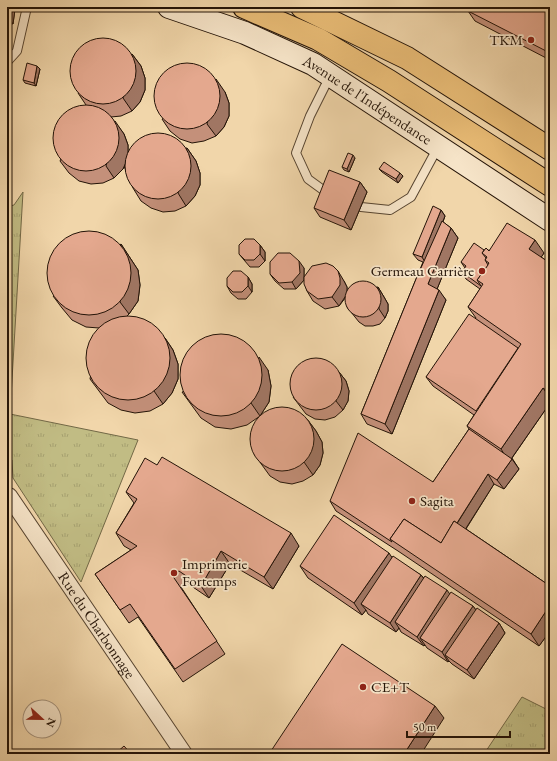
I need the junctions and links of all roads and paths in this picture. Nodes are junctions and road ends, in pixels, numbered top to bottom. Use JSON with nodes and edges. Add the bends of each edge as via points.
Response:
{"nodes":[{"id":1,"x":27,"y":7,"type":"edge"},
{"id":2,"x":170,"y":7,"type":"edge"},
{"id":3,"x":244,"y":7,"type":"edge"},
{"id":4,"x":302,"y":7,"type":"edge"},
{"id":5,"x":7,"y":62,"type":"edge"},
{"id":6,"x":330,"y":75,"type":"junction"},
{"id":7,"x":439,"y":146,"type":"junction"},
{"id":8,"x":550,"y":149,"type":"edge"},
{"id":9,"x":550,"y":185,"type":"edge"},
{"id":10,"x":330,"y":195,"type":"edge"},
{"id":11,"x":361,"y":207,"type":"dead end"},
{"id":12,"x":550,"y":220,"type":"edge"},
{"id":13,"x":9,"y":496,"type":"dead end"},
{"id":14,"x":184,"y":754,"type":"edge"}],
"edges":[{"from":1,"to":5,"type":"lane","via":[[17,52]]},
{"from":2,"to":6,"type":"main road","name":"Avenue de l'Indépendance","via":[[245,33],[313,64]]},
{"from":3,"to":9,"type":"highway","via":[[324,43],[389,81]]},
{"from":4,"to":8,"type":"highway","via":[[407,58]]},
{"from":6,"to":7,"type":"main road","name":"Avenue de l'Indépendance"},
{"from":6,"to":10,"type":"lane","via":[[296,152],[308,179]]},
{"from":7,"to":11,"type":"lane","via":[[411,197],[390,210]]},
{"from":7,"to":12,"type":"main road","name":"Avenue de l'Indépendance"},
{"from":13,"to":14,"type":"street","name":"Rue du Charbonnage"}]}
